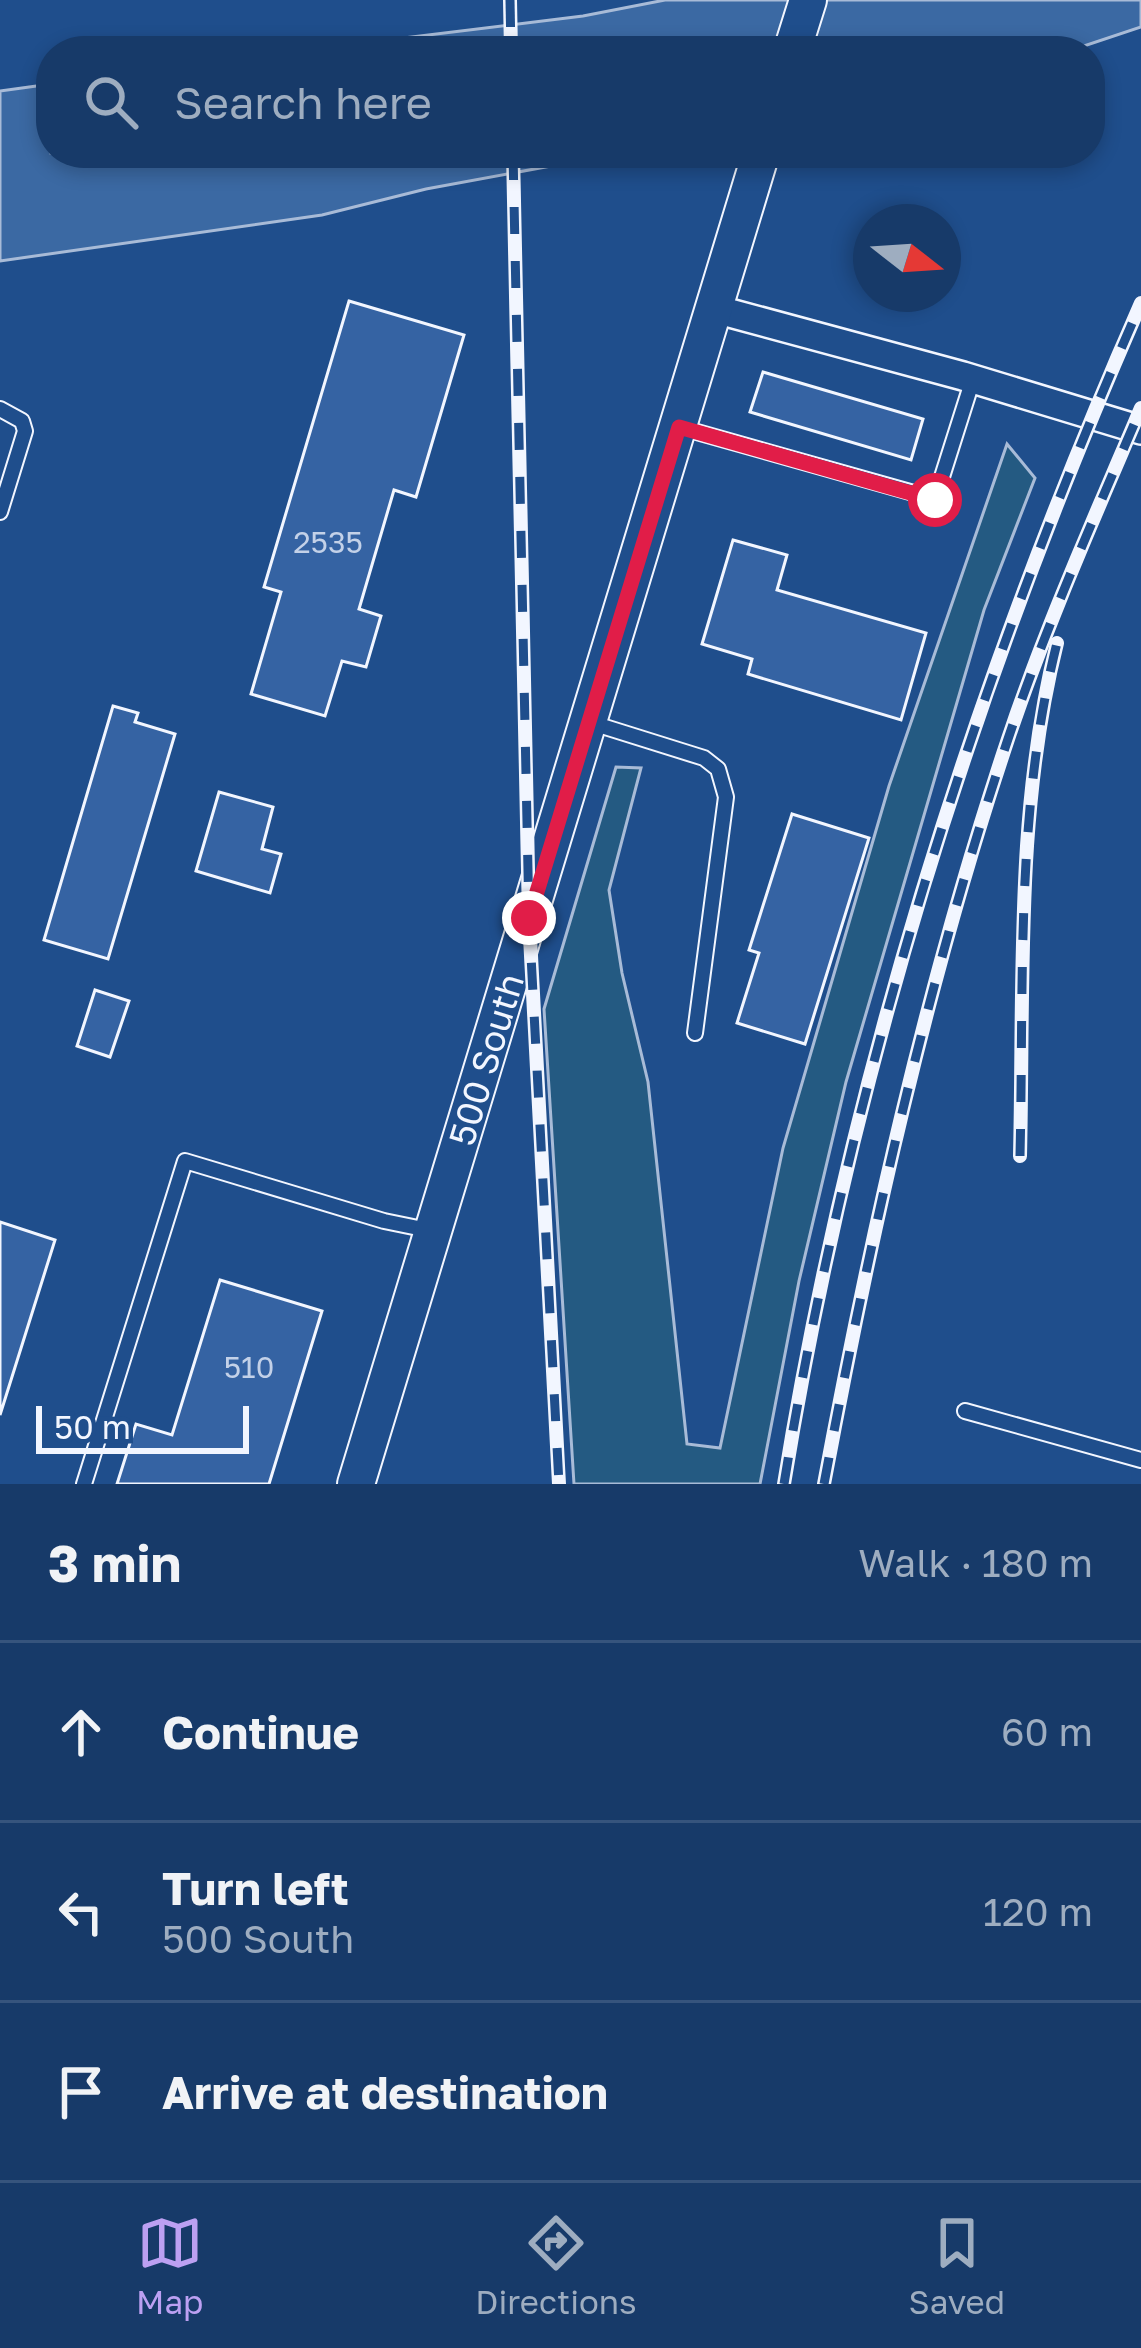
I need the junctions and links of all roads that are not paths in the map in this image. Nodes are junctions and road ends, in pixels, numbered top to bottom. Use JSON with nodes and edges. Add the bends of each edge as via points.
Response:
{"nodes":[{"id":1,"x":808,"y":0,"type":"edge"},
{"id":2,"x":797,"y":36,"type":"edge"},
{"id":3,"x":757,"y":168,"type":"edge"},
{"id":4,"x":715,"y":309,"type":"junction"},
{"id":5,"x":973,"y":379,"type":"junction"},
{"id":6,"x":0,"y":409,"type":"edge"},
{"id":7,"x":679,"y":427,"type":"junction"},
{"id":8,"x":1141,"y":430,"type":"edge"},
{"id":9,"x":0,"y":512,"type":"edge"},
{"id":10,"x":589,"y":722,"type":"junction"},
{"id":11,"x":695,"y":1033,"type":"dead end"},
{"id":12,"x":433,"y":1231,"type":"junction"},
{"id":13,"x":965,"y":1411,"type":"dead end"},
{"id":14,"x":1141,"y":1460,"type":"edge"},
{"id":15,"x":84,"y":1484,"type":"edge"},
{"id":16,"x":356,"y":1484,"type":"edge"}],
"edges":[{"from":1,"to":2,"type":"street"},
{"from":3,"to":4,"type":"street","name":"500 South"},
{"from":4,"to":5,"type":"street"},
{"from":4,"to":7,"type":"street","name":"500 South"},
{"from":5,"to":7,"type":"lane","via":[[935,500]]},
{"from":5,"to":8,"type":"street"},
{"from":6,"to":9,"type":"lane","via":[[25,431]]},
{"from":7,"to":10,"type":"street","name":"500 South"},
{"from":10,"to":11,"type":"lane","via":[[718,769],[726,797]]},
{"from":10,"to":12,"type":"street","name":"500 South"},
{"from":12,"to":15,"type":"lane","via":[[184,1161]]},
{"from":12,"to":16,"type":"street","name":"500 South"},
{"from":13,"to":14,"type":"lane"}]}
